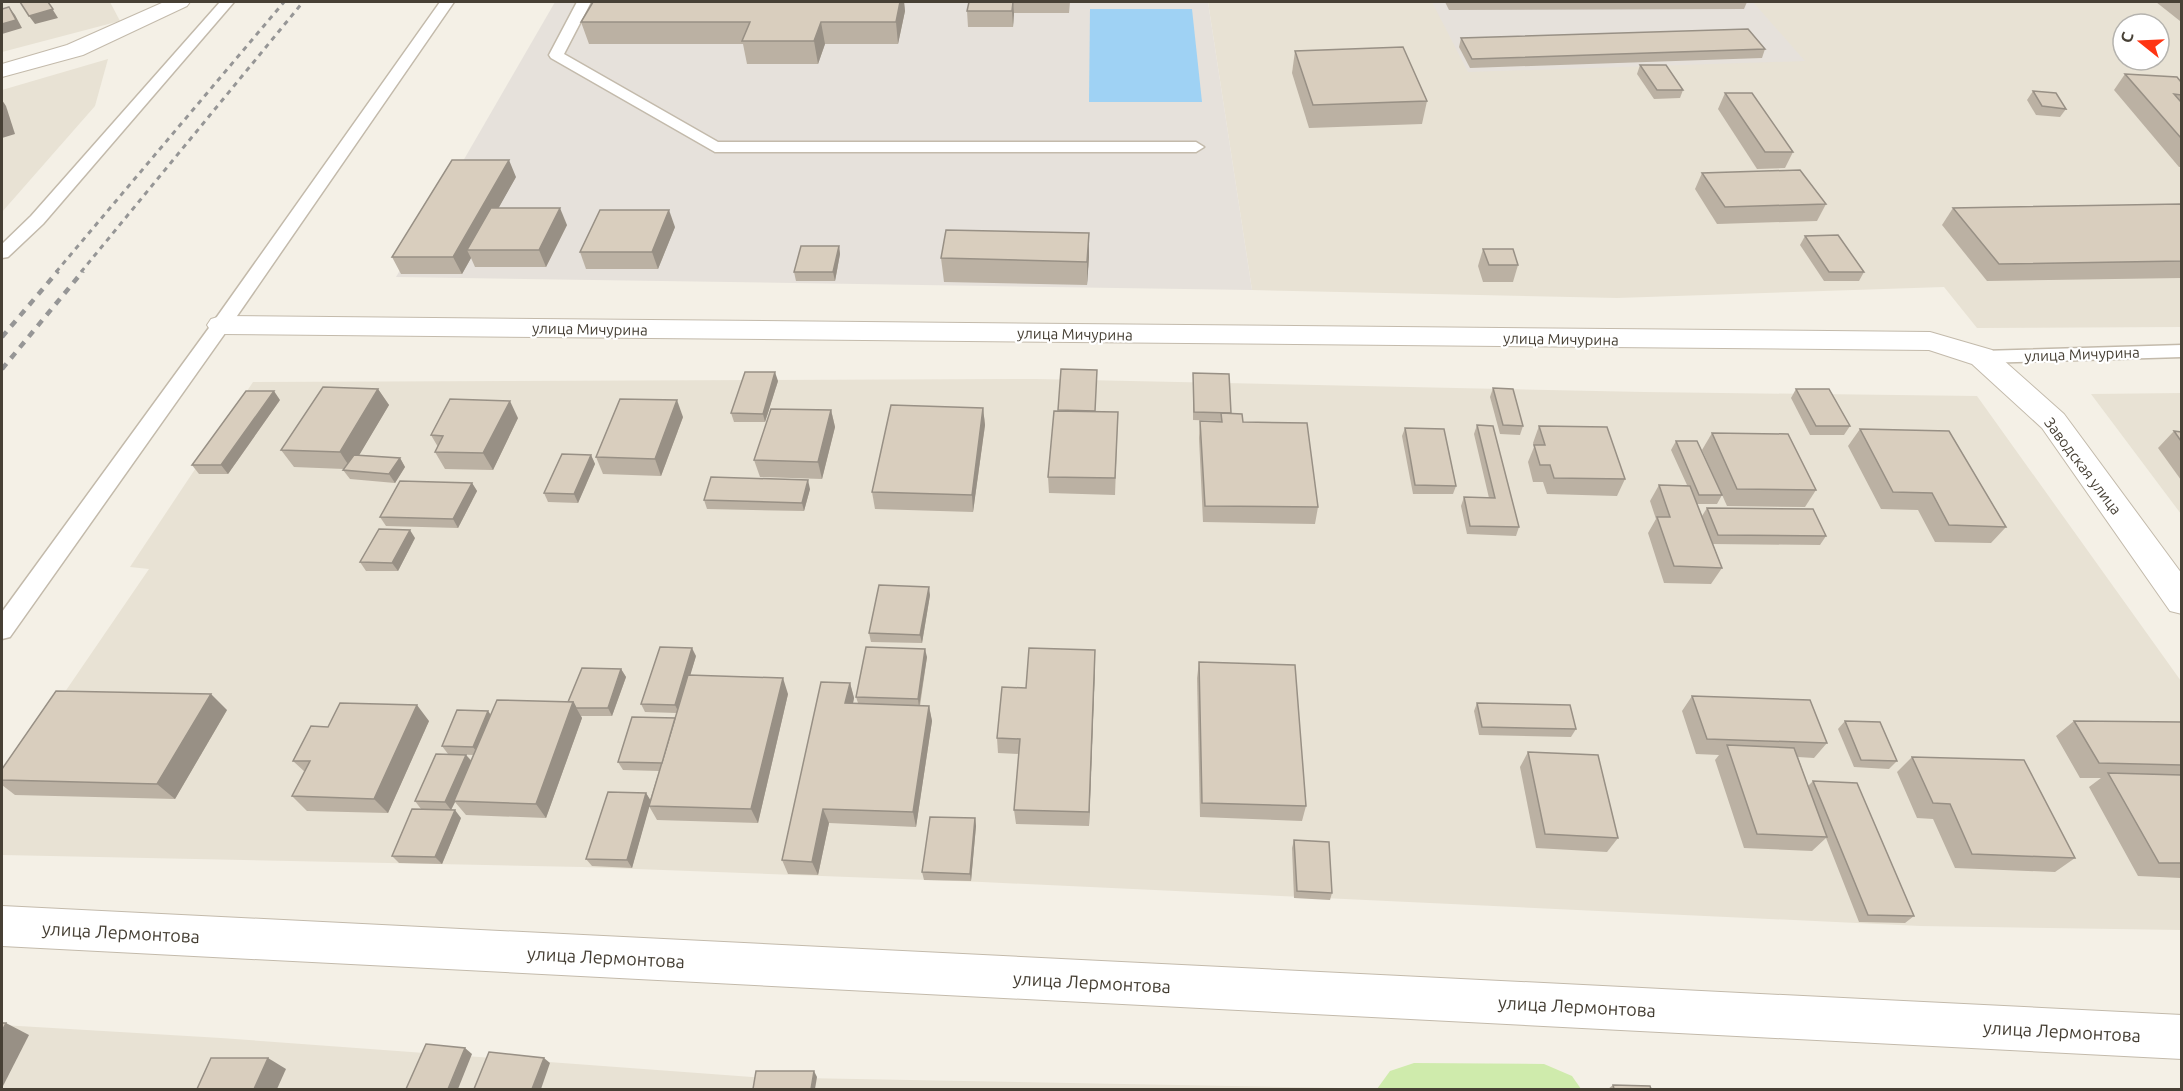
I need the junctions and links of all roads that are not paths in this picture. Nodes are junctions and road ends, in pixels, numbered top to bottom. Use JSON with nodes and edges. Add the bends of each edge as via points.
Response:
{"nodes":[{"id":1,"x":180,"y":2,"type":"edge"},
{"id":2,"x":227,"y":2,"type":"edge"},
{"id":3,"x":447,"y":2,"type":"edge"},
{"id":4,"x":584,"y":2,"type":"edge"},
{"id":5,"x":2,"y":71,"type":"edge"},
{"id":6,"x":1196,"y":147,"type":"dead end"},
{"id":7,"x":2,"y":253,"type":"edge"},
{"id":8,"x":221,"y":325,"type":"junction"},
{"id":9,"x":1930,"y":341,"type":"joint"},
{"id":10,"x":2181,"y":351,"type":"edge"},
{"id":11,"x":1982,"y":357,"type":"junction"},
{"id":12,"x":2181,"y":601,"type":"edge"},
{"id":13,"x":2,"y":630,"type":"edge"},
{"id":14,"x":2,"y":926,"type":"edge"},
{"id":15,"x":2181,"y":1037,"type":"edge"}],
"edges":[{"from":1,"to":5,"type":"street","via":[[75,50]]},
{"from":2,"to":7,"type":"lane","via":[[37,220]]},
{"from":3,"to":8,"type":"lane"},
{"from":4,"to":6,"type":"lane","via":[[556,55],[715,147]]},
{"from":8,"to":9,"type":"street","name":"улица Мичурина"},
{"from":8,"to":13,"type":"lane"},
{"from":9,"to":11,"type":"street","name":"Заводская улица"},
{"from":10,"to":11,"type":"lane","name":"улица Мичурина"},
{"from":11,"to":12,"type":"street","name":"Заводская улица","via":[[2053,421]]},
{"from":14,"to":15,"type":"street","name":"улица Лермонтова"}]}
